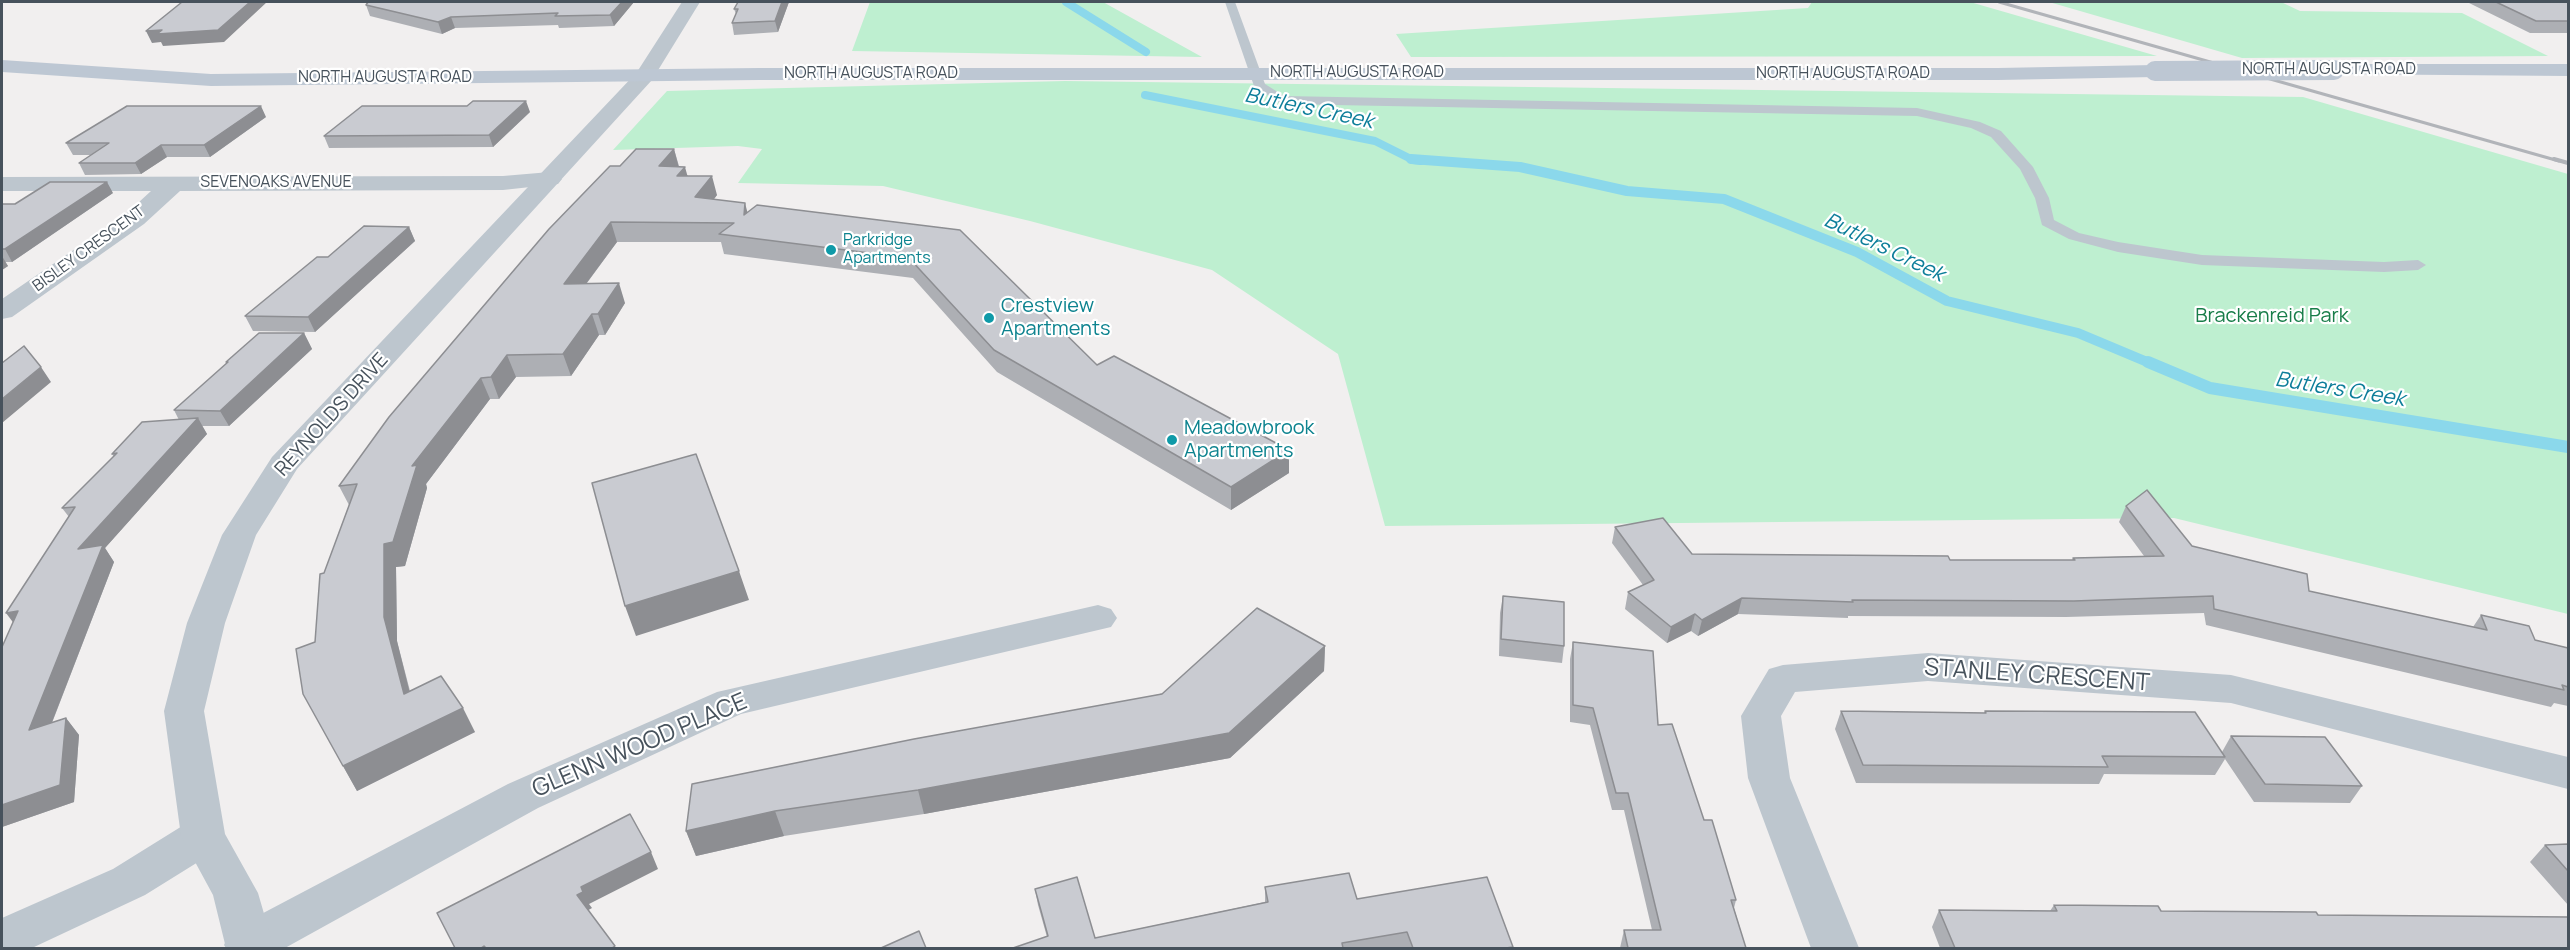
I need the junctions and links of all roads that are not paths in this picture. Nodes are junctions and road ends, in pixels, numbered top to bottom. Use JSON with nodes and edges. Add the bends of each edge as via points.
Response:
{"nodes":[{"id":1,"x":691,"y":2,"type":"edge"},
{"id":2,"x":1230,"y":2,"type":"edge"},
{"id":3,"x":2,"y":66,"type":"edge"},
{"id":4,"x":2568,"y":70,"type":"edge"},
{"id":5,"x":1255,"y":72,"type":"junction"},
{"id":6,"x":645,"y":76,"type":"junction"},
{"id":7,"x":550,"y":179,"type":"junction"},
{"id":8,"x":174,"y":183,"type":"junction"},
{"id":9,"x":2,"y":184,"type":"edge"},
{"id":10,"x":2418,"y":265,"type":"dead end"},
{"id":11,"x":2,"y":311,"type":"edge"},
{"id":12,"x":1098,"y":618,"type":"dead end"},
{"id":13,"x":2568,"y":773,"type":"edge"},
{"id":14,"x":203,"y":836,"type":"junction"},
{"id":15,"x":2,"y":940,"type":"edge"},
{"id":16,"x":249,"y":947,"type":"edge"},
{"id":17,"x":1835,"y":948,"type":"edge"}],
"edges":[{"from":1,"to":6,"type":"street","name":"REYNOLDS DRIVE"},
{"from":2,"to":5,"type":"lane"},
{"from":3,"to":6,"type":"main road","name":"NORTH AUGUSTA ROAD","via":[[211,80]]},
{"from":4,"to":5,"type":"main road","name":"NORTH AUGUSTA ROAD","bridge":true,"via":[[1998,74]]},
{"from":5,"to":6,"type":"main road","name":"NORTH AUGUSTA ROAD"},
{"from":5,"to":10,"type":"lane","via":[[1260,86],[1281,100],[1917,112],[1976,125],[1996,134],[2026,167],[2042,198],[2047,222],[2074,236],[2202,260]]},
{"from":6,"to":7,"type":"street","name":"REYNOLDS DRIVE"},
{"from":7,"to":8,"type":"street","name":"SEVENOAKS AVENUE","via":[[503,183]]},
{"from":7,"to":14,"type":"street","name":"REYNOLDS DRIVE","via":[[284,464],[239,535],[206,623],[184,711]]},
{"from":8,"to":9,"type":"street","name":"SEVENOAKS AVENUE"},
{"from":8,"to":11,"type":"street","name":"BISLEY CRESCENT","via":[[135,219]]},
{"from":12,"to":16,"type":"street","name":"GLENN WOOD PLACE","via":[[731,702],[523,796]]},
{"from":13,"to":17,"type":"street","name":"STANLEY CRESCENT","via":[[2230,689],[1928,667],[1783,679],[1761,716],[1769,778]]},
{"from":14,"to":15,"type":"street","via":[[129,882]]},
{"from":14,"to":16,"type":"street","name":"REYNOLDS DRIVE","via":[[235,893]]}]}
